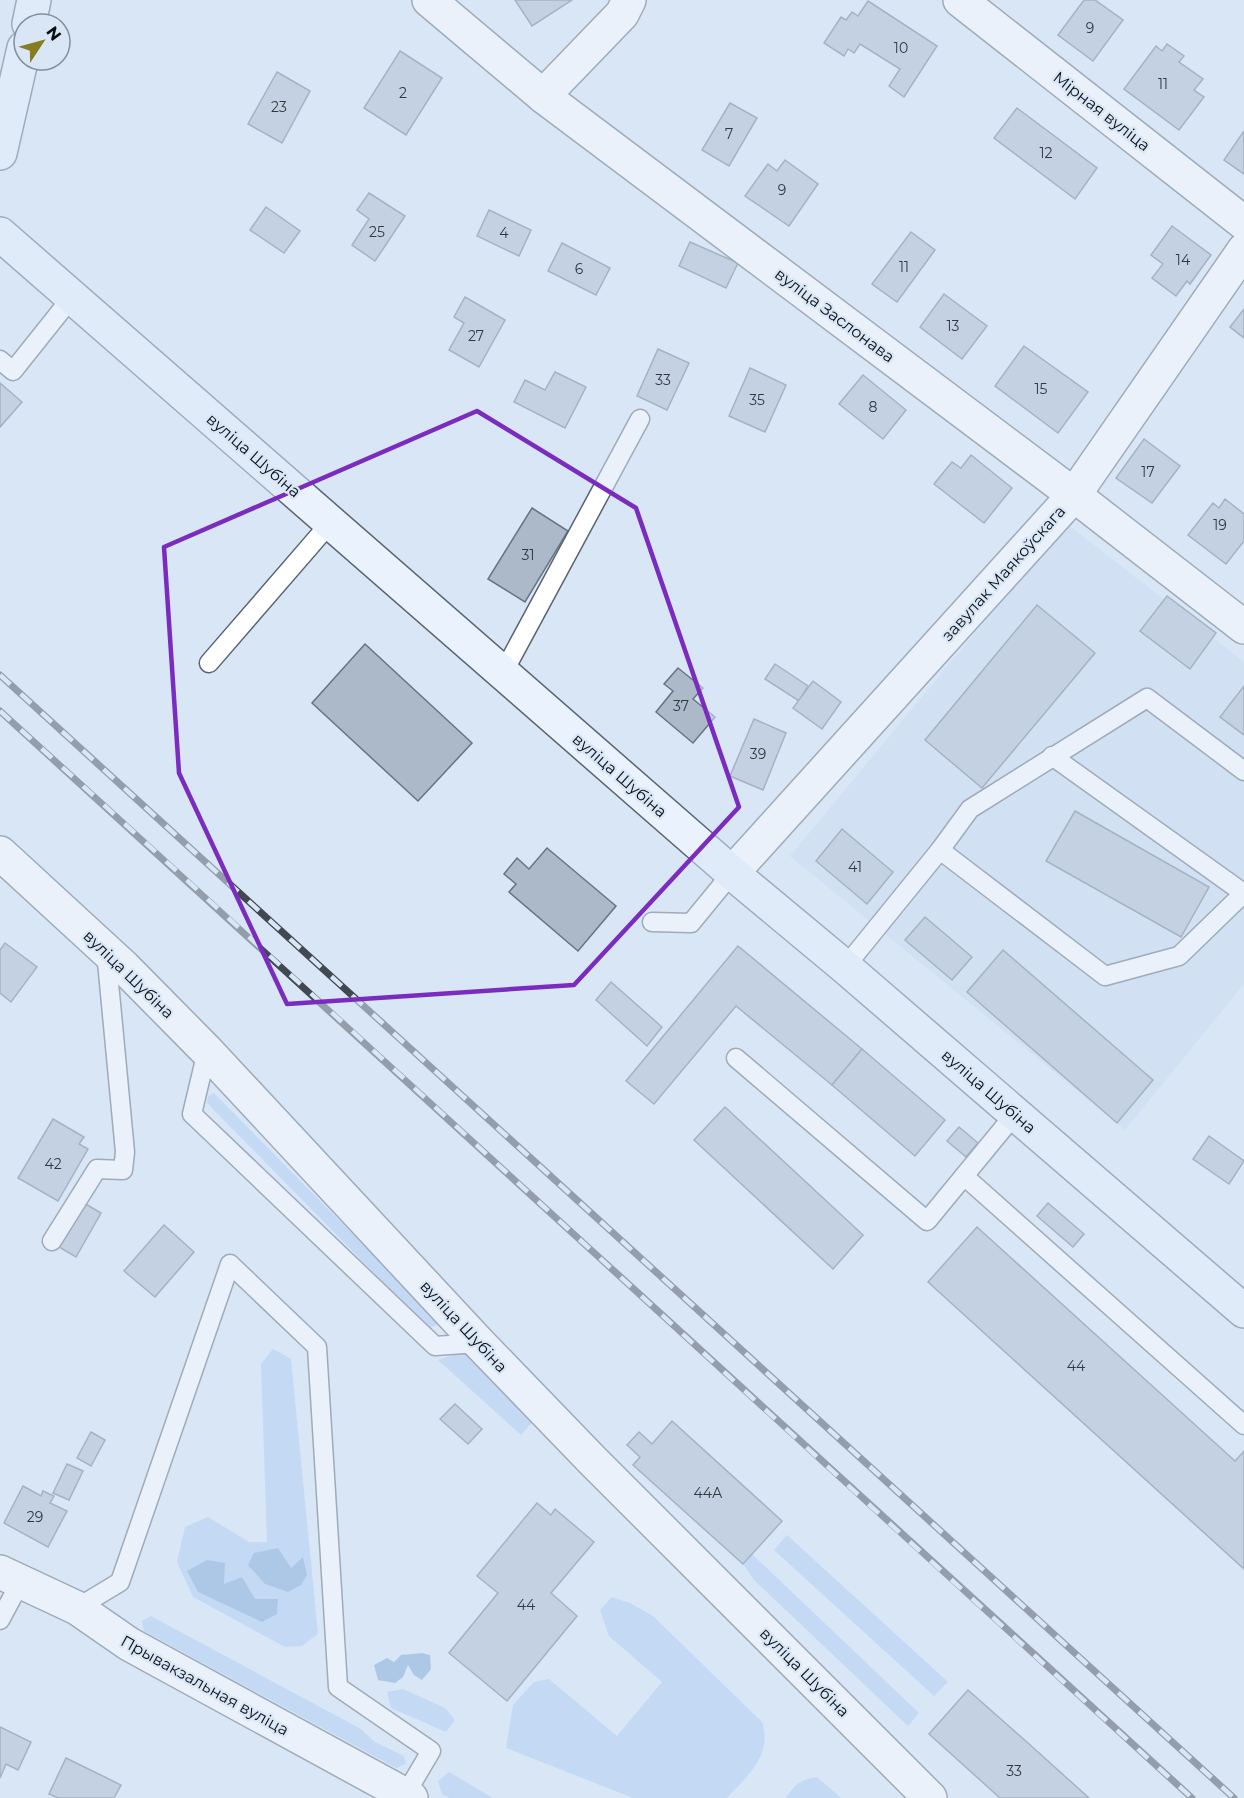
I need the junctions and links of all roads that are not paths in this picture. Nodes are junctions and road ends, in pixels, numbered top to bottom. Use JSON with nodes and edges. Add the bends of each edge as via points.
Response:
{"nodes":[{"id":1,"x":429,"y":0,"type":"edge"},
{"id":2,"x":629,"y":0,"type":"edge"},
{"id":3,"x":960,"y":0,"type":"edge"},
{"id":4,"x":19,"y":72,"type":"edge"},
{"id":5,"x":543,"y":96,"type":"junction"},
{"id":6,"x":0,"y":153,"type":"edge"},
{"id":7,"x":1244,"y":223,"type":"edge"},
{"id":8,"x":0,"y":234,"type":"edge"},
{"id":9,"x":1244,"y":250,"type":"edge"},
{"id":10,"x":72,"y":297,"type":"junction"},
{"id":11,"x":0,"y":360,"type":"edge"},
{"id":12,"x":640,"y":419,"type":"dead end"},
{"id":13,"x":1074,"y":495,"type":"junction"},
{"id":14,"x":331,"y":522,"type":"junction"},
{"id":15,"x":1244,"y":627,"type":"edge"},
{"id":16,"x":209,"y":663,"type":"dead end"},
{"id":17,"x":502,"y":673,"type":"junction"},
{"id":18,"x":1052,"y":756,"type":"junction"},
{"id":19,"x":1244,"y":771,"type":"edge"},
{"id":20,"x":940,"y":850,"type":"junction"},
{"id":21,"x":0,"y":853,"type":"edge"},
{"id":22,"x":732,"y":873,"type":"junction"},
{"id":23,"x":1243,"y":892,"type":"edge"},
{"id":24,"x":652,"y":922,"type":"dead end"},
{"id":25,"x":106,"y":950,"type":"junction"},
{"id":26,"x":845,"y":967,"type":"junction"},
{"id":27,"x":207,"y":1051,"type":"junction"},
{"id":28,"x":736,"y":1058,"type":"dead end"},
{"id":29,"x":1015,"y":1114,"type":"junction"},
{"id":30,"x":964,"y":1176,"type":"junction"},
{"id":31,"x":52,"y":1241,"type":"dead end"},
{"id":32,"x":1244,"y":1311,"type":"edge"},
{"id":33,"x":479,"y":1343,"type":"junction"},
{"id":34,"x":1244,"y":1425,"type":"edge"},
{"id":35,"x":10,"y":1577,"type":"edge"},
{"id":36,"x":78,"y":1608,"type":"junction"},
{"id":37,"x":0,"y":1620,"type":"edge"},
{"id":38,"x":408,"y":1796,"type":"edge"},
{"id":39,"x":930,"y":1798,"type":"edge"}],
"edges":[{"from":1,"to":5,"type":"street","name":"вуліца Заслонава"},
{"from":2,"to":5,"type":"street","via":[[622,14]]},
{"from":3,"to":7,"type":"street","name":"Мірная вуліца"},
{"from":4,"to":6,"type":"street"},
{"from":5,"to":13,"type":"street","name":"вуліца Заслонава"},
{"from":8,"to":10,"type":"street","name":"вуліца Шубіна"},
{"from":9,"to":13,"type":"street","name":"завулак Маякоўскага"},
{"from":10,"to":11,"type":"lane","via":[[13,371]]},
{"from":10,"to":14,"type":"street","name":"вуліца Шубіна"},
{"from":12,"to":17,"type":"lane"},
{"from":13,"to":15,"type":"street","name":"вуліца Заслонава"},
{"from":13,"to":22,"type":"street","name":"завулак Маякоўскага"},
{"from":14,"to":16,"type":"lane"},
{"from":14,"to":17,"type":"street","name":"вуліца Шубіна"},
{"from":17,"to":22,"type":"street","name":"вуліца Шубіна"},
{"from":18,"to":19,"type":"lane","via":[[1147,698]]},
{"from":18,"to":20,"type":"lane","via":[[970,808]]},
{"from":18,"to":23,"type":"lane"},
{"from":20,"to":23,"type":"lane","via":[[1105,976],[1179,956]]},
{"from":20,"to":26,"type":"lane"},
{"from":21,"to":25,"type":"street","name":"вуліца Шубіна"},
{"from":22,"to":24,"type":"lane","via":[[690,922]]},
{"from":22,"to":26,"type":"street","name":"вуліца Шубіна"},
{"from":25,"to":27,"type":"street","name":"вуліца Шубіна"},
{"from":25,"to":31,"type":"lane","via":[[125,1152],[123,1170],[97,1168]]},
{"from":26,"to":29,"type":"street","name":"вуліца Шубіна"},
{"from":27,"to":33,"type":"street","name":"вуліца Шубіна"},
{"from":27,"to":33,"type":"lane","via":[[192,1114],[435,1346]]},
{"from":28,"to":30,"type":"lane","via":[[927,1221]]},
{"from":29,"to":30,"type":"lane"},
{"from":29,"to":32,"type":"street","name":"вуліца Шубіна"},
{"from":30,"to":34,"type":"lane"},
{"from":33,"to":39,"type":"street","name":"вуліца Шубіна"},
{"from":35,"to":36,"type":"street","name":"Прывакзальная вуліца"},
{"from":35,"to":37,"type":"lane"},
{"from":36,"to":38,"type":"street","name":"Прывакзальная вуліца","via":[[129,1644]]},
{"from":36,"to":38,"type":"lane","via":[[120,1582],[230,1264],[317,1347],[338,1687],[431,1751]]}]}
